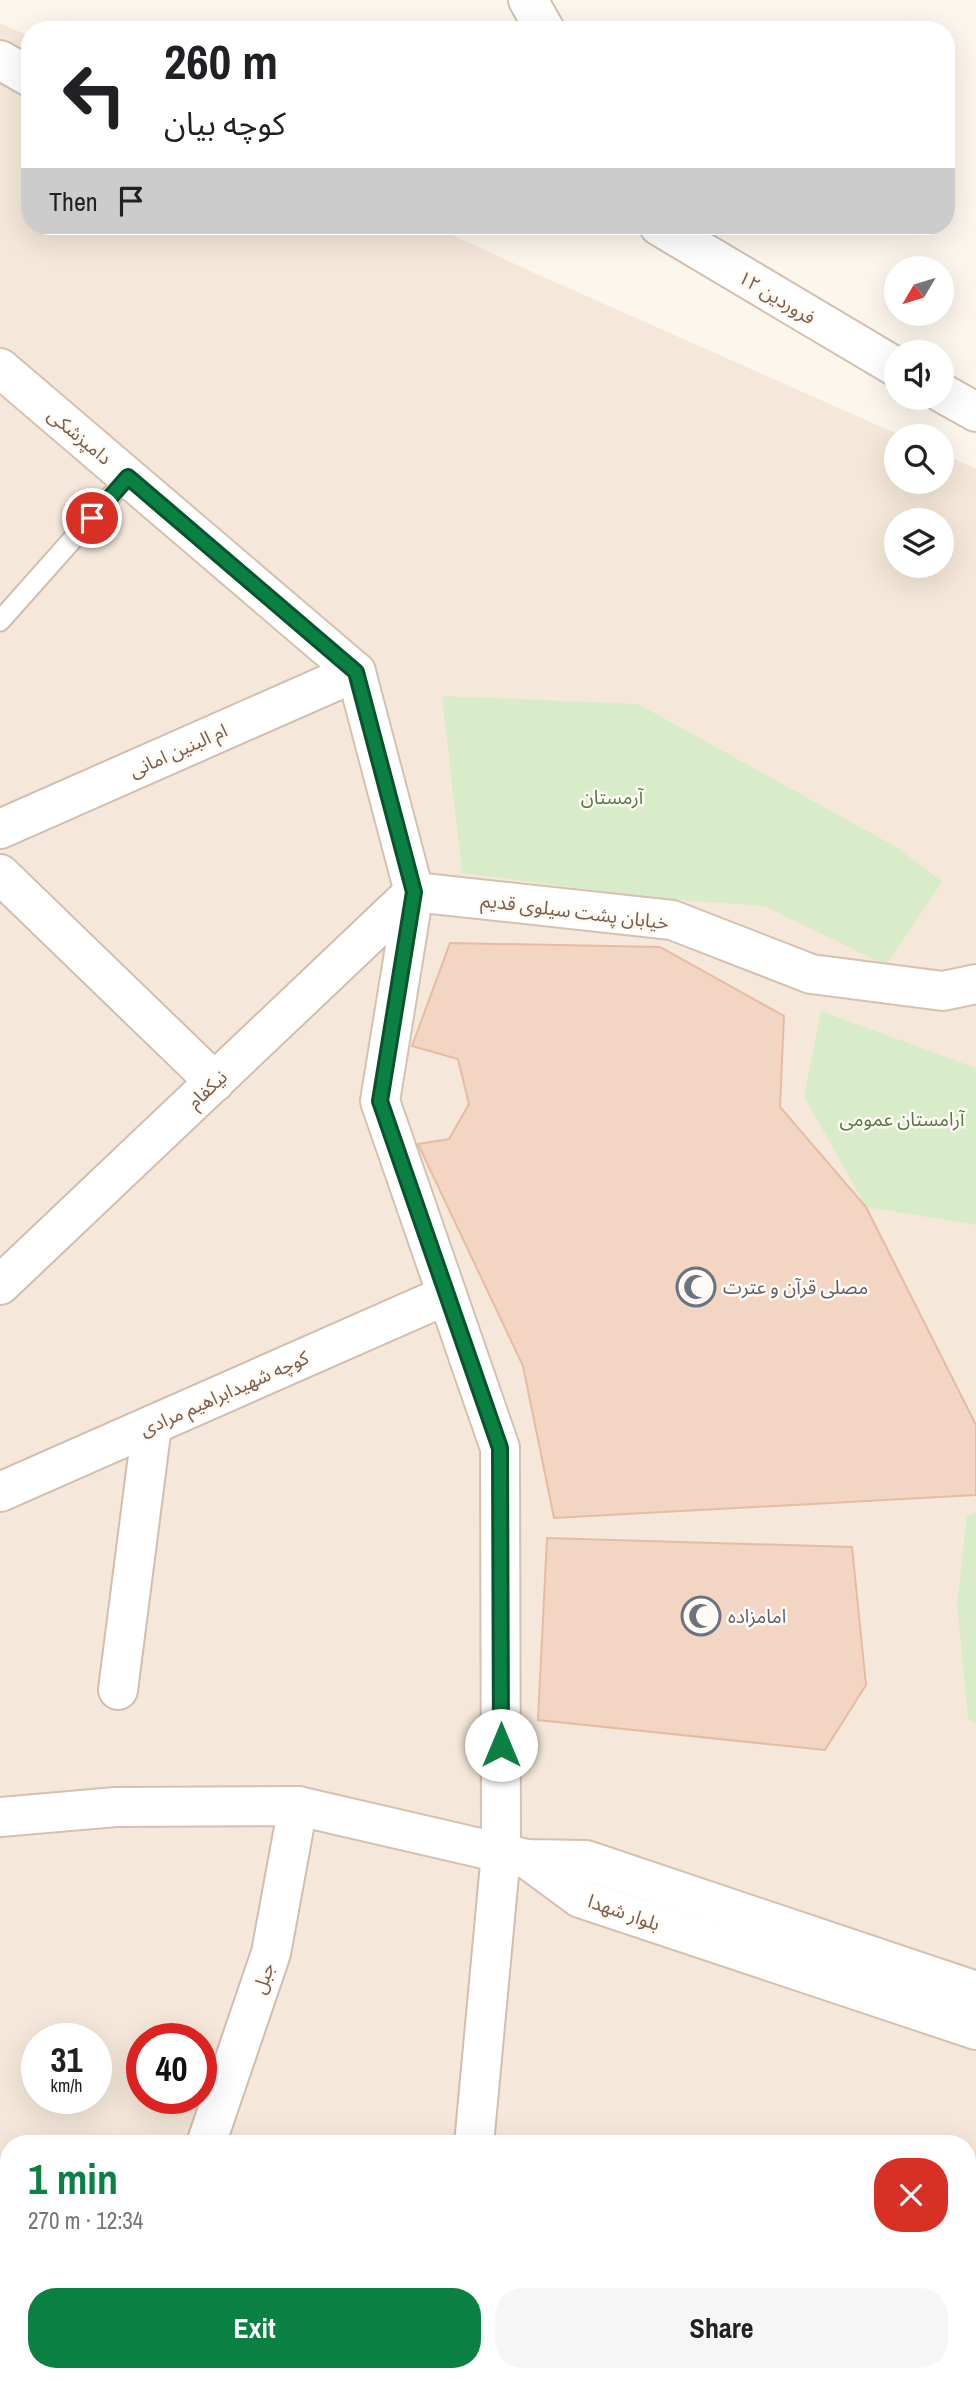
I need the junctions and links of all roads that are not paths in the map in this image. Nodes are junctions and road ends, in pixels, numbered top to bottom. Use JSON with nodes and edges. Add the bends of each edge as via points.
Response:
{"nodes":[{"id":1,"x":527,"y":0,"type":"edge"},
{"id":2,"x":540,"y":21,"type":"edge"},
{"id":3,"x":0,"y":60,"type":"edge"},
{"id":4,"x":21,"y":72,"type":"edge"},
{"id":5,"x":674,"y":235,"type":"edge"},
{"id":6,"x":884,"y":360,"type":"edge"},
{"id":7,"x":0,"y":368,"type":"edge"},
{"id":8,"x":954,"y":400,"type":"edge"},
{"id":9,"x":976,"y":412,"type":"edge"},
{"id":10,"x":128,"y":477,"type":"junction"},
{"id":11,"x":0,"y":621,"type":"edge"},
{"id":12,"x":356,"y":672,"type":"junction"},
{"id":13,"x":0,"y":829,"type":"edge"},
{"id":14,"x":0,"y":874,"type":"edge"},
{"id":15,"x":414,"y":892,"type":"junction"},
{"id":16,"x":976,"y":984,"type":"edge"},
{"id":17,"x":215,"y":1082,"type":"junction"},
{"id":18,"x":0,"y":1285,"type":"edge"},
{"id":19,"x":447,"y":1295,"type":"junction"},
{"id":20,"x":152,"y":1425,"type":"junction"},
{"id":21,"x":0,"y":1492,"type":"edge"},
{"id":22,"x":118,"y":1690,"type":"dead end"},
{"id":23,"x":298,"y":1806,"type":"junction"},
{"id":24,"x":0,"y":1817,"type":"edge"},
{"id":25,"x":514,"y":1856,"type":"junction"},
{"id":26,"x":976,"y":1991,"type":"edge"},
{"id":27,"x":976,"y":2029,"type":"edge"},
{"id":28,"x":209,"y":2135,"type":"edge"},
{"id":29,"x":475,"y":2135,"type":"edge"}],
"edges":[{"from":1,"to":2,"type":"street"},
{"from":3,"to":4,"type":"street"},
{"from":5,"to":6,"type":"street","name":"۱۲ فروردین"},
{"from":7,"to":10,"type":"street","name":"دامپزشکی"},
{"from":8,"to":9,"type":"street"},
{"from":10,"to":11,"type":"lane"},
{"from":10,"to":12,"type":"street","name":"دامپزشکی"},
{"from":12,"to":13,"type":"street","name":"ام البنین امانی"},
{"from":12,"to":15,"type":"street"},
{"from":14,"to":17,"type":"street"},
{"from":15,"to":16,"type":"street","name":"خیابان پشت سیلوی قدیم","via":[[672,920],[811,974],[943,991]]},
{"from":15,"to":17,"type":"street","name":"نیکفام"},
{"from":15,"to":19,"type":"street","via":[[380,1101]]},
{"from":17,"to":18,"type":"street","name":"نیکفام"},
{"from":19,"to":20,"type":"street","name":"کوچه شهیدابراهیم مرادی"},
{"from":19,"to":25,"type":"street","via":[[500,1448]]},
{"from":20,"to":21,"type":"street","name":"کوچه شهیدابراهیم مرادی"},
{"from":20,"to":22,"type":"street"},
{"from":23,"to":24,"type":"street","via":[[116,1807]]},
{"from":23,"to":25,"type":"street"},
{"from":23,"to":28,"type":"street","name":"جبل","via":[[271,1953]]},
{"from":25,"to":26,"type":"street","name":"بلوار شهدا","via":[[586,1860]]},
{"from":25,"to":27,"type":"street","name":"بلوار شهدا","via":[[580,1898]]},
{"from":25,"to":29,"type":"street"}]}
